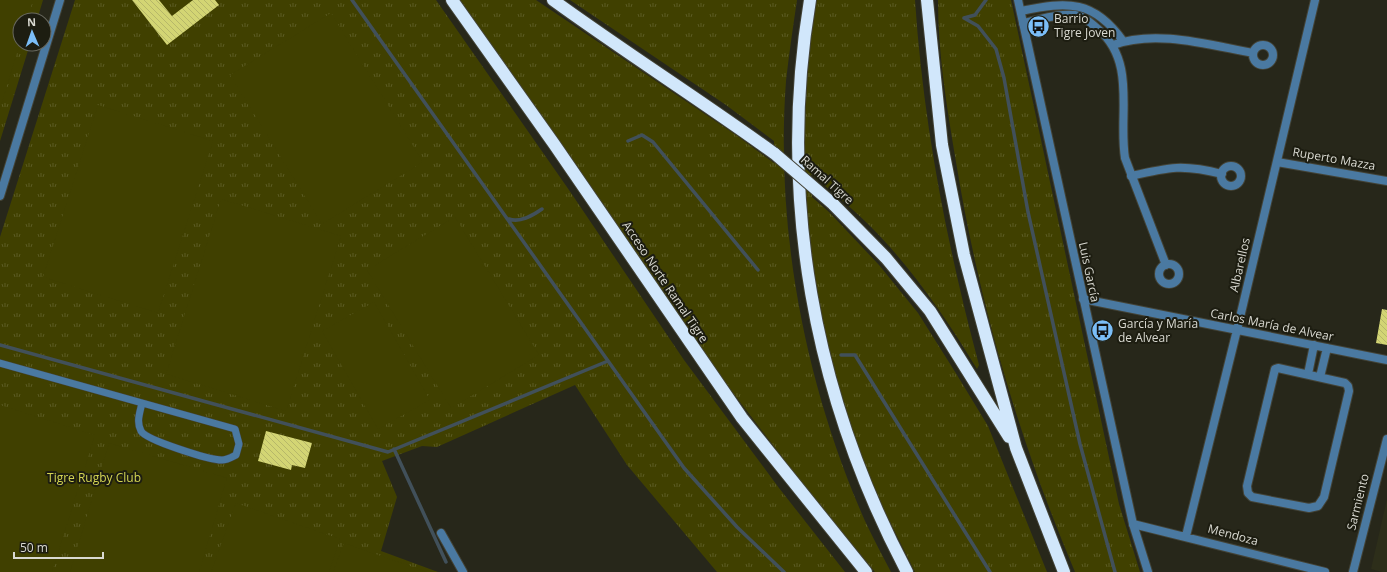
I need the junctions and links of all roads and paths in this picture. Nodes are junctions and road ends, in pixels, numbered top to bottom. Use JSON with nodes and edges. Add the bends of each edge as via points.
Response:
{"nodes":[{"id":1,"x":60,"y":0,"type":"edge"},
{"id":2,"x":452,"y":0,"type":"edge"},
{"id":3,"x":553,"y":0,"type":"edge"},
{"id":4,"x":810,"y":0,"type":"edge"},
{"id":5,"x":927,"y":0,"type":"edge"},
{"id":6,"x":1018,"y":0,"type":"edge"},
{"id":7,"x":1315,"y":0,"type":"edge"},
{"id":8,"x":1021,"y":11,"type":"junction"},
{"id":9,"x":1023,"y":24,"type":"junction"},
{"id":10,"x":1123,"y":42,"type":"junction"},
{"id":11,"x":1114,"y":45,"type":"junction"},
{"id":12,"x":1253,"y":53,"type":"dead end"},
{"id":13,"x":1277,"y":162,"type":"junction"},
{"id":14,"x":1222,"y":174,"type":"dead end"},
{"id":15,"x":1131,"y":176,"type":"junction"},
{"id":16,"x":1387,"y":181,"type":"edge"},
{"id":17,"x":0,"y":196,"type":"edge"},
{"id":18,"x":1166,"y":265,"type":"dead end"},
{"id":19,"x":1083,"y":299,"type":"junction"},
{"id":20,"x":1237,"y":330,"type":"junction"},
{"id":21,"x":1314,"y":345,"type":"junction"},
{"id":22,"x":1327,"y":348,"type":"junction"},
{"id":23,"x":1387,"y":360,"type":"edge"},
{"id":24,"x":0,"y":363,"type":"edge"},
{"id":25,"x":1308,"y":374,"type":"junction"},
{"id":26,"x":1320,"y":377,"type":"junction"},
{"id":27,"x":142,"y":403,"type":"junction"},
{"id":28,"x":1387,"y":439,"type":"edge"},
{"id":29,"x":1016,"y":448,"type":"junction"},
{"id":30,"x":1133,"y":524,"type":"junction"},
{"id":31,"x":442,"y":534,"type":"dead end"},
{"id":32,"x":1186,"y":536,"type":"junction"},
{"id":33,"x":463,"y":572,"type":"edge"},
{"id":34,"x":866,"y":572,"type":"edge"},
{"id":35,"x":907,"y":572,"type":"edge"},
{"id":36,"x":1064,"y":572,"type":"edge"},
{"id":37,"x":1148,"y":572,"type":"edge"},
{"id":38,"x":1325,"y":572,"type":"edge"},
{"id":39,"x":1353,"y":572,"type":"edge"}],
"edges":[{"from":1,"to":17,"type":"street"},
{"from":2,"to":34,"type":"highway","name":"Acceso Norte Ramal Tigre","via":[[742,418]]},
{"from":3,"to":29,"type":"highway","name":"Ramal Tigre","bridge":true,"via":[[611,43],[775,154],[833,204],[886,258],[930,311]]},
{"from":4,"to":35,"type":"highway","via":[[800,79],[797,150],[799,207],[809,287],[824,360],[846,436]]},
{"from":5,"to":29,"type":"highway","via":[[942,145],[964,255]]},
{"from":6,"to":8,"type":"street","name":"Luis García"},
{"from":7,"to":13,"type":"street","name":"Albarellos"},
{"from":8,"to":9,"type":"street","name":"Luis García"},
{"from":8,"to":10,"type":"street","via":[[1058,4],[1078,5],[1102,16]]},
{"from":9,"to":11,"type":"street","via":[[1075,15],[1088,20]]},
{"from":9,"to":19,"type":"street","name":"Luis García"},
{"from":10,"to":11,"type":"street"},
{"from":10,"to":12,"type":"street","via":[[1161,39],[1187,41]]},
{"from":11,"to":15,"type":"street","via":[[1123,81],[1125,106],[1122,143]]},
{"from":13,"to":16,"type":"street","name":"Ruperto Mazza"},
{"from":13,"to":20,"type":"street","name":"Albarellos"},
{"from":14,"to":15,"type":"street","via":[[1195,167],[1182,167]]},
{"from":15,"to":18,"type":"street"},
{"from":19,"to":20,"type":"street","name":"Carlos María de Alvear"},
{"from":19,"to":30,"type":"street","name":"Luis García"},
{"from":20,"to":21,"type":"street","name":"Carlos María de Alvear"},
{"from":20,"to":32,"type":"street","name":"Albarellos"},
{"from":21,"to":22,"type":"street","name":"Carlos María de Alvear"},
{"from":21,"to":25,"type":"street"},
{"from":22,"to":23,"type":"street","name":"Carlos María de Alvear"},
{"from":22,"to":26,"type":"street"},
{"from":24,"to":27,"type":"lane"},
{"from":25,"to":26,"type":"street"},
{"from":25,"to":26,"type":"street","via":[[1275,369],[1247,486],[1252,497],[1309,508],[1318,506],[1324,497],[1349,391],[1344,383]]},
{"from":27,"to":27,"type":"lane","via":[[235,429],[239,444],[236,455],[222,460],[210,458],[150,438],[141,432],[139,426]]},
{"from":28,"to":39,"type":"street","name":"Sarmiento"},
{"from":29,"to":36,"type":"highway"},
{"from":30,"to":32,"type":"street","name":"Mendoza"},
{"from":30,"to":37,"type":"street","name":"Luis García"},
{"from":31,"to":33,"type":"street"},
{"from":32,"to":38,"type":"street","name":"Mendoza"}]}
